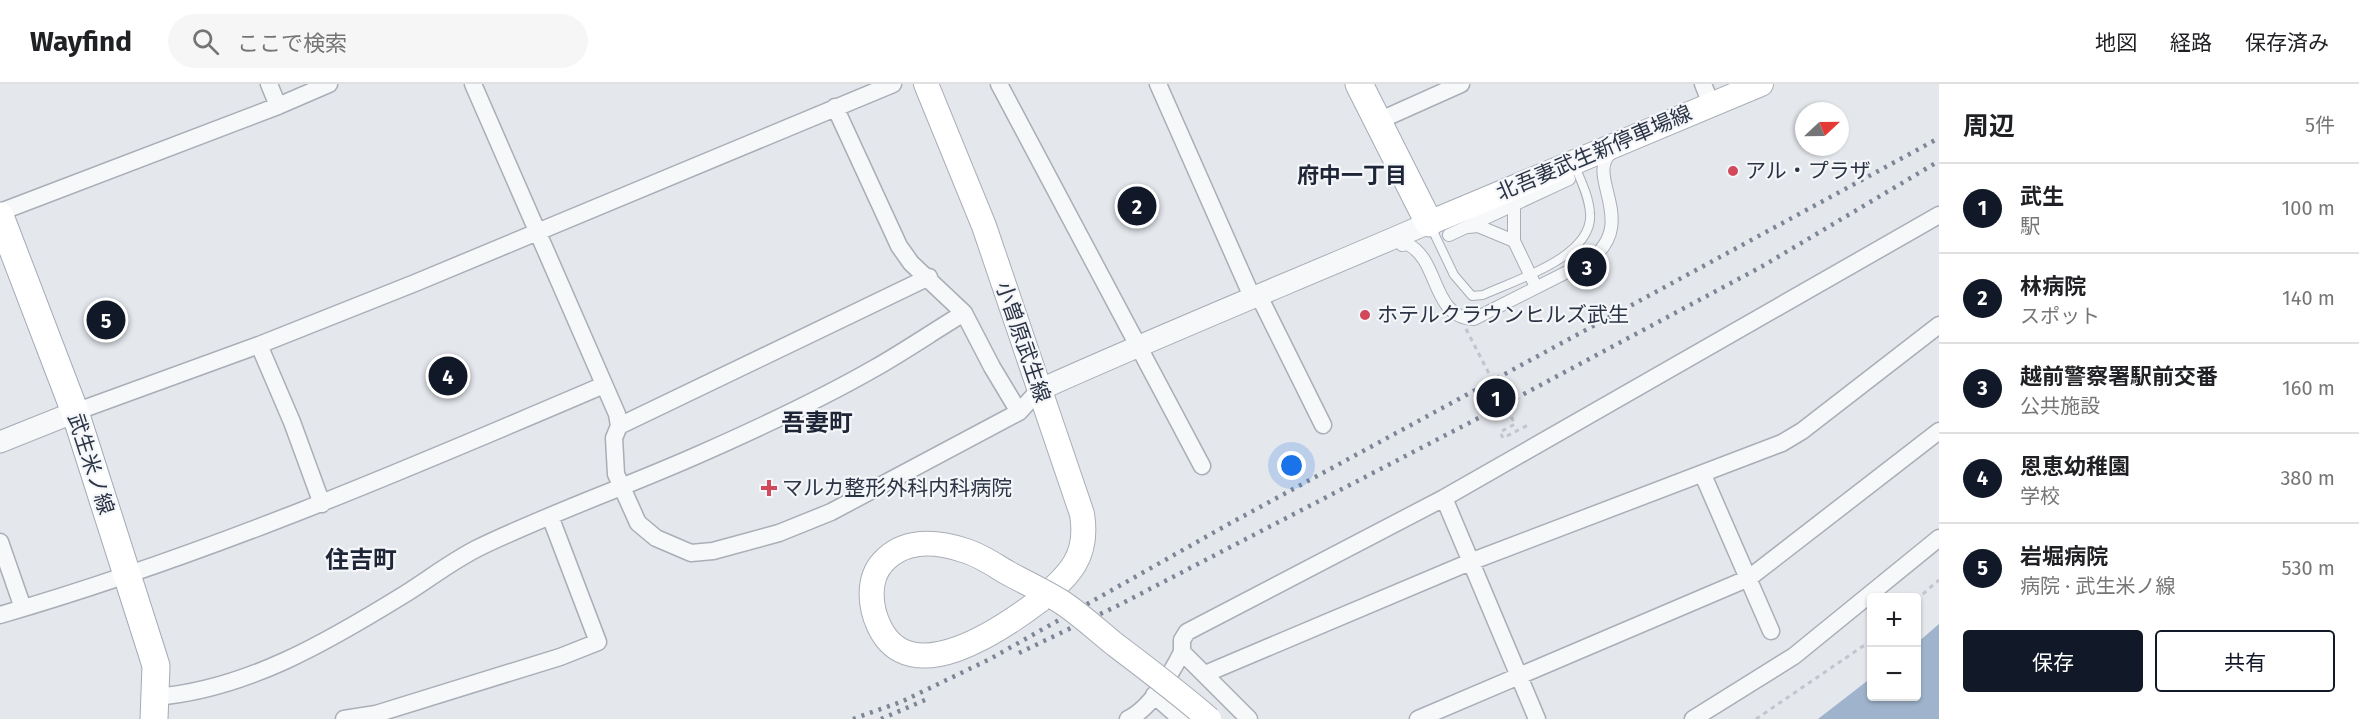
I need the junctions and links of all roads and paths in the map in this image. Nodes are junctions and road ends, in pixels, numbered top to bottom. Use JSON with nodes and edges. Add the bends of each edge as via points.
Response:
{"nodes":[{"id":1,"x":269,"y":84,"type":"edge"},
{"id":2,"x":328,"y":84,"type":"edge"},
{"id":3,"x":473,"y":84,"type":"edge"},
{"id":4,"x":893,"y":84,"type":"edge"},
{"id":5,"x":926,"y":84,"type":"edge"},
{"id":6,"x":999,"y":84,"type":"edge"},
{"id":7,"x":1158,"y":84,"type":"edge"},
{"id":8,"x":1359,"y":84,"type":"edge"},
{"id":9,"x":1461,"y":84,"type":"edge"},
{"id":10,"x":1761,"y":84,"type":"edge"},
{"id":11,"x":1707,"y":94,"type":"edge"},
{"id":12,"x":278,"y":106,"type":"junction"},
{"id":13,"x":835,"y":107,"type":"junction"},
{"id":14,"x":1376,"y":122,"type":"junction"},
{"id":15,"x":1611,"y":153,"type":"dead end"},
{"id":16,"x":1571,"y":170,"type":"junction"},
{"id":17,"x":1514,"y":202,"type":"junction"},
{"id":18,"x":0,"y":214,"type":"edge"},
{"id":19,"x":1939,"y":215,"type":"edge"},
{"id":20,"x":1466,"y":227,"type":"junction"},
{"id":21,"x":1439,"y":229,"type":"junction"},
{"id":22,"x":536,"y":234,"type":"junction"},
{"id":23,"x":1514,"y":241,"type":"junction"},
{"id":24,"x":1402,"y":245,"type":"dead end"},
{"id":25,"x":1530,"y":273,"type":"junction"},
{"id":26,"x":929,"y":277,"type":"junction"},
{"id":27,"x":1536,"y":287,"type":"junction"},
{"id":28,"x":1256,"y":297,"type":"junction"},
{"id":29,"x":964,"y":313,"type":"junction"},
{"id":30,"x":1461,"y":317,"type":"junction"},
{"id":31,"x":1939,"y":325,"type":"edge"},
{"id":32,"x":1466,"y":329,"type":"joint"},
{"id":33,"x":259,"y":345,"type":"junction"},
{"id":34,"x":1140,"y":345,"type":"junction"},
{"id":35,"x":603,"y":385,"type":"junction"},
{"id":36,"x":1039,"y":390,"type":"junction"},
{"id":37,"x":75,"y":412,"type":"junction"},
{"id":38,"x":1019,"y":412,"type":"junction"},
{"id":39,"x":1530,"y":424,"type":"dead end"},
{"id":40,"x":1323,"y":425,"type":"dead end"},
{"id":41,"x":619,"y":426,"type":"junction"},
{"id":42,"x":1939,"y":430,"type":"edge"},
{"id":43,"x":0,"y":442,"type":"edge"},
{"id":44,"x":1202,"y":466,"type":"dead end"},
{"id":45,"x":1703,"y":475,"type":"junction"},
{"id":46,"x":622,"y":488,"type":"junction"},
{"id":47,"x":1444,"y":498,"type":"junction"},
{"id":48,"x":322,"y":504,"type":"junction"},
{"id":49,"x":550,"y":516,"type":"junction"},
{"id":50,"x":1939,"y":538,"type":"edge"},
{"id":51,"x":0,"y":542,"type":"edge"},
{"id":52,"x":1470,"y":562,"type":"junction"},
{"id":53,"x":127,"y":575,"type":"junction"},
{"id":54,"x":1749,"y":578,"type":"junction"},
{"id":55,"x":1939,"y":580,"type":"edge"},
{"id":56,"x":1921,"y":596,"type":"edge"},
{"id":57,"x":23,"y":608,"type":"junction"},
{"id":58,"x":0,"y":615,"type":"edge"},
{"id":59,"x":1771,"y":631,"type":"dead end"},
{"id":60,"x":1867,"y":643,"type":"edge"},
{"id":61,"x":1182,"y":652,"type":"junction"},
{"id":62,"x":1205,"y":674,"type":"junction"},
{"id":63,"x":1519,"y":676,"type":"junction"},
{"id":64,"x":1154,"y":694,"type":"junction"},
{"id":65,"x":155,"y":708,"type":"edge"},
{"id":66,"x":344,"y":719,"type":"edge"},
{"id":67,"x":1128,"y":719,"type":"edge"},
{"id":68,"x":1180,"y":719,"type":"edge"},
{"id":69,"x":1209,"y":719,"type":"edge"},
{"id":70,"x":1249,"y":719,"type":"edge"},
{"id":71,"x":1418,"y":719,"type":"edge"},
{"id":72,"x":1537,"y":719,"type":"edge"},
{"id":73,"x":1693,"y":719,"type":"edge"},
{"id":74,"x":1756,"y":719,"type":"edge"}],
"edges":[{"from":1,"to":12,"type":"street"},
{"from":2,"to":12,"type":"street"},
{"from":3,"to":22,"type":"street"},
{"from":4,"to":13,"type":"street"},
{"from":5,"to":36,"type":"main road","name":"小曽原武生線","via":[[984,226]]},
{"from":6,"to":34,"type":"street"},
{"from":7,"to":28,"type":"street"},
{"from":8,"to":14,"type":"main road"},
{"from":9,"to":14,"type":"street"},
{"from":10,"to":11,"type":"main road","name":"北吾妻武生新停車場線"},
{"from":11,"to":16,"type":"main road","name":"北吾妻武生新停車場線"},
{"from":12,"to":18,"type":"street"},
{"from":13,"to":22,"type":"street"},
{"from":13,"to":26,"type":"street","via":[[899,246]]},
{"from":14,"to":21,"type":"main road"},
{"from":15,"to":27,"type":"street","via":[[1604,162],[1603,177],[1614,217],[1606,242],[1587,262]]},
{"from":16,"to":17,"type":"street"},
{"from":16,"to":21,"type":"main road","name":"北吾妻武生新停車場線"},
{"from":16,"to":25,"type":"lane","via":[[1589,204],[1587,232],[1571,252]]},
{"from":17,"to":20,"type":"street"},
{"from":17,"to":23,"type":"street"},
{"from":18,"to":37,"type":"main road","name":"武生米ノ線"},
{"from":19,"to":47,"type":"street"},
{"from":20,"to":21,"type":"street"},
{"from":20,"to":23,"type":"street","via":[[1478,226]]},
{"from":21,"to":25,"type":"lane","via":[[1454,275],[1472,296],[1483,295]]},
{"from":21,"to":28,"type":"street"},
{"from":22,"to":33,"type":"street"},
{"from":22,"to":35,"type":"street"},
{"from":23,"to":25,"type":"street"},
{"from":24,"to":30,"type":"street","via":[[1419,249],[1448,308]]},
{"from":25,"to":27,"type":"street"},
{"from":26,"to":29,"type":"street"},
{"from":26,"to":41,"type":"street"},
{"from":27,"to":30,"type":"street","via":[[1474,319]]},
{"from":28,"to":34,"type":"street"},
{"from":28,"to":40,"type":"street"},
{"from":29,"to":38,"type":"street"},
{"from":29,"to":46,"type":"street","via":[[875,368],[799,408]]},
{"from":30,"to":32,"type":"street"},
{"from":31,"to":45,"type":"street","via":[[1802,431]]},
{"from":32,"to":39,"type":"path","bridge":true,"via":[[1515,423],[1500,432],[1503,438]]},
{"from":33,"to":37,"type":"street"},
{"from":33,"to":48,"type":"street"},
{"from":34,"to":36,"type":"street"},
{"from":34,"to":44,"type":"street"},
{"from":35,"to":41,"type":"street"},
{"from":35,"to":48,"type":"street"},
{"from":36,"to":38,"type":"street"},
{"from":36,"to":69,"type":"main road","name":"小曽原武生線","bridge":true,"via":[[1078,499],[1084,529],[1082,550],[1073,569],[1039,601],[1017,618],[943,653],[908,654],[888,639],[875,618],[872,596],[879,568],[903,548],[927,543],[965,550],[1064,604],[1171,685]]},
{"from":37,"to":43,"type":"street"},
{"from":37,"to":53,"type":"main road","name":"武生米ノ線"},
{"from":38,"to":46,"type":"street","via":[[831,512],[713,551],[691,553],[656,537],[638,523]]},
{"from":41,"to":46,"type":"street","via":[[614,438],[614,460]]},
{"from":42,"to":54,"type":"street"},
{"from":45,"to":52,"type":"street"},
{"from":45,"to":54,"type":"street"},
{"from":46,"to":49,"type":"street"},
{"from":47,"to":52,"type":"street"},
{"from":47,"to":61,"type":"street","via":[[1187,632]]},
{"from":48,"to":53,"type":"street"},
{"from":49,"to":65,"type":"street","via":[[475,550],[305,652]]},
{"from":49,"to":66,"type":"street","via":[[598,642],[376,714]]},
{"from":50,"to":73,"type":"street","via":[[1794,656]]},
{"from":51,"to":57,"type":"street"},
{"from":52,"to":62,"type":"street"},
{"from":52,"to":63,"type":"street"},
{"from":53,"to":57,"type":"street"},
{"from":53,"to":65,"type":"main road","name":"武生米ノ線","via":[[155,662]]},
{"from":54,"to":59,"type":"street"},
{"from":54,"to":63,"type":"street"},
{"from":55,"to":56,"type":"path"},
{"from":57,"to":58,"type":"street"},
{"from":60,"to":74,"type":"path"},
{"from":61,"to":62,"type":"street"},
{"from":61,"to":64,"type":"street","via":[[1167,680]]},
{"from":62,"to":70,"type":"street"},
{"from":63,"to":71,"type":"street"},
{"from":63,"to":72,"type":"street"},
{"from":64,"to":67,"type":"street","via":[[1137,715]]},
{"from":64,"to":68,"type":"street"}]}
